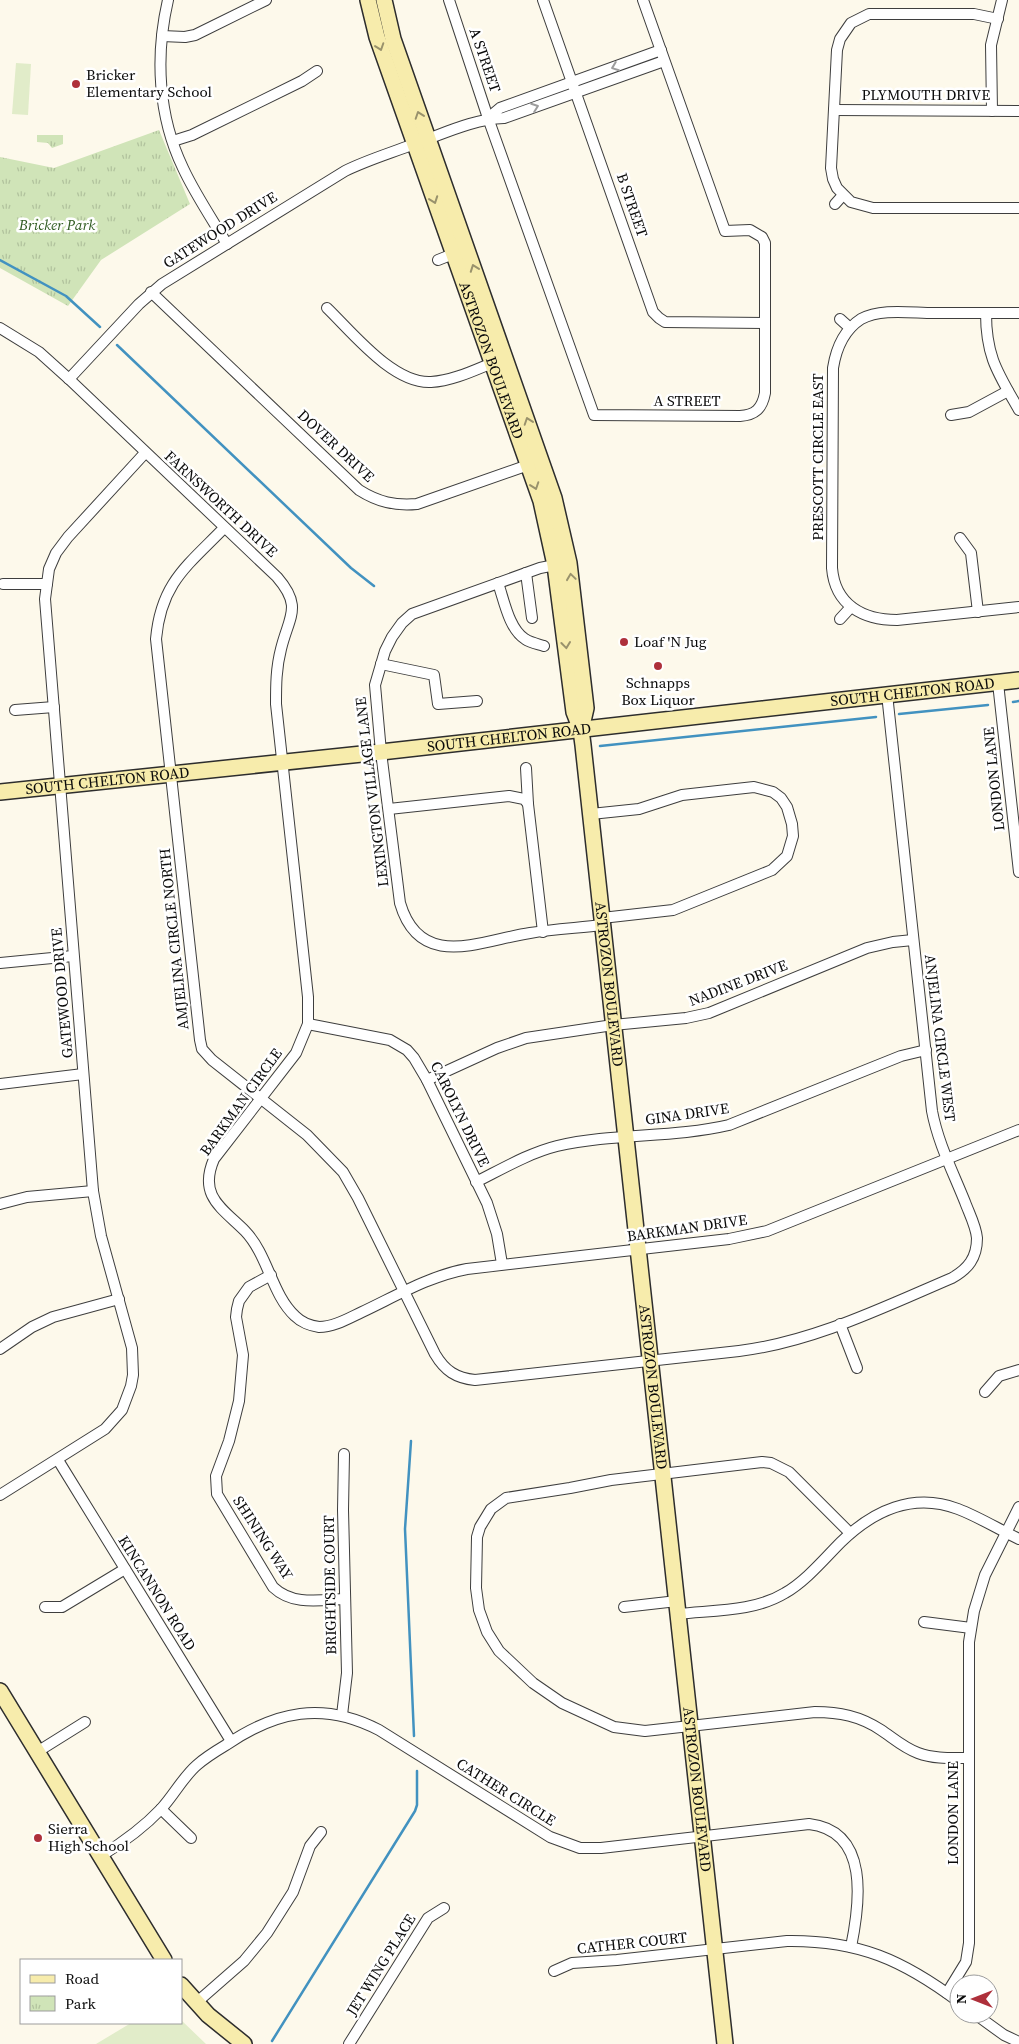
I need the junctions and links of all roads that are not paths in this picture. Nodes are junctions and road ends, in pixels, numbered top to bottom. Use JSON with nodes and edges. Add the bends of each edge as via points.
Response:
{"nodes":[{"id":1,"x":168,"y":0,"type":"edge"},
{"id":2,"x":266,"y":0,"type":"edge"},
{"id":3,"x":368,"y":0,"type":"edge"},
{"id":4,"x":384,"y":0,"type":"edge"},
{"id":5,"x":449,"y":0,"type":"edge"},
{"id":6,"x":543,"y":0,"type":"edge"},
{"id":7,"x":643,"y":0,"type":"edge"},
{"id":8,"x":1002,"y":0,"type":"edge"},
{"id":9,"x":998,"y":18,"type":"junction"},
{"id":10,"x":162,"y":36,"type":"junction"},
{"id":11,"x":663,"y":56,"type":"junction"},
{"id":12,"x":317,"y":71,"type":"dead end"},
{"id":13,"x":575,"y":87,"type":"junction"},
{"id":14,"x":834,"y":110,"type":"junction"},
{"id":15,"x":992,"y":110,"type":"junction"},
{"id":16,"x":1019,"y":111,"type":"edge"},
{"id":17,"x":488,"y":118,"type":"junction"},
{"id":18,"x":173,"y":141,"type":"junction"},
{"id":19,"x":421,"y":142,"type":"junction"},
{"id":20,"x":843,"y":196,"type":"junction"},
{"id":21,"x":834,"y":204,"type":"dead end"},
{"id":22,"x":1019,"y":208,"type":"edge"},
{"id":23,"x":227,"y":244,"type":"junction"},
{"id":24,"x":453,"y":254,"type":"junction"},
{"id":25,"x":438,"y":260,"type":"dead end"},
{"id":26,"x":151,"y":292,"type":"junction"},
{"id":27,"x":326,"y":308,"type":"dead end"},
{"id":28,"x":1019,"y":312,"type":"edge"},
{"id":29,"x":986,"y":313,"type":"junction"},
{"id":30,"x":840,"y":319,"type":"dead end"},
{"id":31,"x":765,"y":323,"type":"junction"},
{"id":32,"x":0,"y":328,"type":"edge"},
{"id":33,"x":850,"y":328,"type":"junction"},
{"id":34,"x":499,"y":360,"type":"junction"},
{"id":35,"x":69,"y":379,"type":"junction"},
{"id":36,"x":1008,"y":391,"type":"junction"},
{"id":37,"x":1019,"y":410,"type":"edge"},
{"id":38,"x":951,"y":415,"type":"dead end"},
{"id":39,"x":146,"y":452,"type":"junction"},
{"id":40,"x":535,"y":462,"type":"junction"},
{"id":41,"x":224,"y":528,"type":"junction"},
{"id":42,"x":960,"y":538,"type":"dead end"},
{"id":43,"x":555,"y":565,"type":"junction"},
{"id":44,"x":526,"y":573,"type":"junction"},
{"id":45,"x":498,"y":583,"type":"junction"},
{"id":46,"x":3,"y":584,"type":"dead end"},
{"id":47,"x":47,"y":584,"type":"junction"},
{"id":48,"x":851,"y":607,"type":"junction"},
{"id":49,"x":1019,"y":607,"type":"edge"},
{"id":50,"x":978,"y":612,"type":"junction"},
{"id":51,"x":532,"y":618,"type":"dead end"},
{"id":52,"x":840,"y":619,"type":"dead end"},
{"id":53,"x":544,"y":646,"type":"dead end"},
{"id":54,"x":381,"y":664,"type":"junction"},
{"id":55,"x":1019,"y":680,"type":"edge"},
{"id":56,"x":998,"y":683,"type":"junction"},
{"id":57,"x":887,"y":694,"type":"junction"},
{"id":58,"x":477,"y":701,"type":"dead end"},
{"id":59,"x":54,"y":707,"type":"junction"},
{"id":60,"x":15,"y":710,"type":"dead end"},
{"id":61,"x":581,"y":730,"type":"junction"},
{"id":62,"x":381,"y":752,"type":"junction"},
{"id":63,"x":283,"y":761,"type":"junction"},
{"id":64,"x":526,"y":768,"type":"dead end"},
{"id":65,"x":171,"y":774,"type":"junction"},
{"id":66,"x":60,"y":786,"type":"junction"},
{"id":67,"x":0,"y":792,"type":"edge"},
{"id":68,"x":528,"y":804,"type":"junction"},
{"id":69,"x":389,"y":809,"type":"junction"},
{"id":70,"x":590,"y":814,"type":"junction"},
{"id":71,"x":1019,"y":872,"type":"edge"},
{"id":72,"x":602,"y":922,"type":"junction"},
{"id":73,"x":543,"y":932,"type":"junction"},
{"id":74,"x":913,"y":940,"type":"junction"},
{"id":75,"x":73,"y":956,"type":"junction"},
{"id":76,"x":0,"y":963,"type":"edge"},
{"id":77,"x":308,"y":1024,"type":"junction"},
{"id":78,"x":613,"y":1025,"type":"junction"},
{"id":79,"x":926,"y":1050,"type":"junction"},
{"id":80,"x":83,"y":1074,"type":"junction"},
{"id":81,"x":427,"y":1080,"type":"junction"},
{"id":82,"x":0,"y":1084,"type":"edge"},
{"id":83,"x":261,"y":1099,"type":"junction"},
{"id":84,"x":1019,"y":1130,"type":"edge"},
{"id":85,"x":626,"y":1137,"type":"junction"},
{"id":86,"x":948,"y":1159,"type":"junction"},
{"id":87,"x":476,"y":1182,"type":"junction"},
{"id":88,"x":93,"y":1191,"type":"junction"},
{"id":89,"x":0,"y":1204,"type":"edge"},
{"id":90,"x":638,"y":1250,"type":"junction"},
{"id":91,"x":502,"y":1264,"type":"junction"},
{"id":92,"x":271,"y":1274,"type":"junction"},
{"id":93,"x":405,"y":1292,"type":"junction"},
{"id":94,"x":119,"y":1298,"type":"junction"},
{"id":95,"x":840,"y":1324,"type":"junction"},
{"id":96,"x":0,"y":1348,"type":"edge"},
{"id":97,"x":650,"y":1361,"type":"junction"},
{"id":98,"x":857,"y":1368,"type":"dead end"},
{"id":99,"x":1019,"y":1370,"type":"edge"},
{"id":100,"x":985,"y":1392,"type":"dead end"},
{"id":101,"x":344,"y":1454,"type":"dead end"},
{"id":102,"x":58,"y":1460,"type":"junction"},
{"id":103,"x":662,"y":1473,"type":"junction"},
{"id":104,"x":0,"y":1496,"type":"edge"},
{"id":105,"x":1019,"y":1507,"type":"edge"},
{"id":106,"x":1006,"y":1532,"type":"junction"},
{"id":107,"x":850,"y":1533,"type":"junction"},
{"id":108,"x":1019,"y":1539,"type":"edge"},
{"id":109,"x":125,"y":1569,"type":"junction"},
{"id":110,"x":345,"y":1600,"type":"junction"},
{"id":111,"x":45,"y":1607,"type":"dead end"},
{"id":112,"x":624,"y":1607,"type":"dead end"},
{"id":113,"x":677,"y":1608,"type":"junction"},
{"id":114,"x":924,"y":1622,"type":"dead end"},
{"id":115,"x":971,"y":1628,"type":"junction"},
{"id":116,"x":0,"y":1691,"type":"edge"},
{"id":117,"x":342,"y":1715,"type":"junction"},
{"id":118,"x":85,"y":1722,"type":"dead end"},
{"id":119,"x":690,"y":1725,"type":"junction"},
{"id":120,"x":231,"y":1741,"type":"junction"},
{"id":121,"x":37,"y":1752,"type":"junction"},
{"id":122,"x":968,"y":1758,"type":"junction"},
{"id":123,"x":161,"y":1809,"type":"junction"},
{"id":124,"x":321,"y":1832,"type":"dead end"},
{"id":125,"x":702,"y":1837,"type":"junction"},
{"id":126,"x":191,"y":1838,"type":"dead end"},
{"id":127,"x":101,"y":1856,"type":"junction"},
{"id":128,"x":444,"y":1908,"type":"dead end"},
{"id":129,"x":851,"y":1947,"type":"junction"},
{"id":130,"x":715,"y":1949,"type":"junction"},
{"id":131,"x":163,"y":1959,"type":"edge"},
{"id":132,"x":554,"y":1971,"type":"dead end"},
{"id":133,"x":182,"y":1986,"type":"edge"},
{"id":134,"x":947,"y":1993,"type":"joint"},
{"id":135,"x":196,"y":2003,"type":"junction"},
{"id":136,"x":989,"y":2024,"type":"edge"},
{"id":137,"x":1019,"y":2042,"type":"edge"},
{"id":138,"x":244,"y":2044,"type":"edge"},
{"id":139,"x":349,"y":2044,"type":"edge"},
{"id":140,"x":725,"y":2044,"type":"edge"}],
"edges":[{"from":1,"to":10,"type":"street"},
{"from":2,"to":10,"type":"street","via":[[195,35]]},
{"from":3,"to":19,"type":"main road","name":"ASTROZON BOULEVARD","one_way":true,"via":[[377,37]]},
{"from":19,"to":4,"type":"main road","name":"ASTROZON BOULEVARD","one_way":true},
{"from":5,"to":17,"type":"street","name":"A STREET"},
{"from":6,"to":13,"type":"street","name":"B STREET"},
{"from":7,"to":11,"type":"street","name":"A STREET"},
{"from":8,"to":9,"type":"street"},
{"from":9,"to":14,"type":"street","via":[[974,14],[869,14],[858,18],[840,39],[837,50]]},
{"from":9,"to":15,"type":"street","via":[[992,45]]},
{"from":10,"to":18,"type":"street","via":[[162,88]]},
{"from":11,"to":13,"type":"street","name":"GATEWOOD DRIVE"},
{"from":11,"to":31,"type":"street","name":"A STREET","via":[[725,231],[750,230],[762,237],[765,250]]},
{"from":12,"to":18,"type":"street","via":[[209,127]]},
{"from":13,"to":17,"type":"street","name":"GATEWOOD DRIVE","via":[[504,118]]},
{"from":13,"to":31,"type":"street","name":"B STREET","via":[[660,322]]},
{"from":14,"to":15,"type":"street","name":"PLYMOUTH DRIVE"},
{"from":14,"to":20,"type":"street","via":[[831,168]]},
{"from":15,"to":16,"type":"street","name":"PLYMOUTH DRIVE"},
{"from":17,"to":19,"type":"street","name":"GATEWOOD DRIVE"},
{"from":17,"to":31,"type":"street","name":"A STREET","via":[[594,415],[740,416],[758,411],[765,393]]},
{"from":18,"to":23,"type":"street","via":[[195,192]]},
{"from":19,"to":23,"type":"street","name":"GATEWOOD DRIVE","via":[[345,171]]},
{"from":19,"to":24,"type":"main road","name":"ASTROZON BOULEVARD","one_way":true},
{"from":34,"to":19,"type":"main road","name":"ASTROZON BOULEVARD","one_way":true},
{"from":20,"to":21,"type":"street"},
{"from":20,"to":22,"type":"street","via":[[851,202],[873,208]]},
{"from":23,"to":26,"type":"street","name":"GATEWOOD DRIVE"},
{"from":24,"to":25,"type":"street"},
{"from":24,"to":34,"type":"main road","name":"ASTROZON BOULEVARD"},
{"from":26,"to":35,"type":"street","name":"GATEWOOD DRIVE"},
{"from":26,"to":40,"type":"street","name":"DOVER DRIVE","via":[[359,490],[373,498],[401,506],[418,504]]},
{"from":27,"to":34,"type":"street","via":[[391,370],[420,382],[445,380]]},
{"from":28,"to":29,"type":"street"},
{"from":29,"to":33,"type":"street","via":[[886,313],[861,319]]},
{"from":29,"to":36,"type":"street","via":[[989,353]]},
{"from":30,"to":33,"type":"street"},
{"from":32,"to":35,"type":"street","name":"FARNSWORTH DRIVE","via":[[39,352]]},
{"from":33,"to":48,"type":"street","name":"PRESCOTT CIRCLE EAST","via":[[835,355],[833,368],[832,568],[839,592]]},
{"from":34,"to":40,"type":"main road","name":"ASTROZON BOULEVARD"},
{"from":35,"to":39,"type":"street","name":"FARNSWORTH DRIVE"},
{"from":36,"to":37,"type":"street"},
{"from":36,"to":38,"type":"street","via":[[969,412]]},
{"from":39,"to":41,"type":"street","name":"FARNSWORTH DRIVE"},
{"from":39,"to":47,"type":"street","name":"GATEWOOD DRIVE","via":[[56,553]]},
{"from":40,"to":43,"type":"main road","name":"ASTROZON BOULEVARD","one_way":true},
{"from":61,"to":40,"type":"main road","name":"ASTROZON BOULEVARD","one_way":true,"via":[[586,708],[569,563],[562,525]]},
{"from":41,"to":63,"type":"street","name":"FARNSWORTH DRIVE","via":[[288,589],[292,603],[292,618],[281,649],[276,677]]},
{"from":41,"to":65,"type":"street","name":"AMJELINA CIRCLE NORTH","via":[[169,588],[158,619],[156,639]]},
{"from":42,"to":50,"type":"street","via":[[971,552]]},
{"from":43,"to":44,"type":"street","name":"LEXINGTON VILLAGE LANE"},
{"from":43,"to":61,"type":"main road","name":"ASTROZON BOULEVARD","one_way":true,"via":[[574,712]]},
{"from":44,"to":45,"type":"street","name":"LEXINGTON VILLAGE LANE"},
{"from":44,"to":51,"type":"street"},
{"from":45,"to":53,"type":"street","via":[[510,618],[520,635]]},
{"from":45,"to":54,"type":"street","name":"LEXINGTON VILLAGE LANE","via":[[412,614],[392,637]]},
{"from":46,"to":47,"type":"street"},
{"from":47,"to":59,"type":"street","name":"GATEWOOD DRIVE","via":[[45,599]]},
{"from":48,"to":50,"type":"street","via":[[868,617],[886,620]]},
{"from":48,"to":52,"type":"street"},
{"from":49,"to":50,"type":"street"},
{"from":54,"to":58,"type":"street","via":[[434,675],[438,704]]},
{"from":54,"to":62,"type":"street","name":"LEXINGTON VILLAGE LANE","via":[[375,685]]},
{"from":55,"to":56,"type":"main road","name":"SOUTH CHELTON ROAD"},
{"from":56,"to":57,"type":"main road","name":"SOUTH CHELTON ROAD"},
{"from":56,"to":71,"type":"street","name":"LONDON LANE"},
{"from":57,"to":61,"type":"main road","name":"SOUTH CHELTON ROAD"},
{"from":57,"to":74,"type":"street","name":"ANJELINA CIRCLE WEST"},
{"from":59,"to":60,"type":"street"},
{"from":59,"to":66,"type":"street","name":"GATEWOOD DRIVE"},
{"from":61,"to":62,"type":"main road","name":"SOUTH CHELTON ROAD"},
{"from":61,"to":70,"type":"main road","name":"ASTROZON BOULEVARD"},
{"from":62,"to":63,"type":"main road","name":"SOUTH CHELTON ROAD"},
{"from":62,"to":69,"type":"street","name":"LEXINGTON VILLAGE LANE"},
{"from":63,"to":65,"type":"main road","name":"SOUTH CHELTON ROAD"},
{"from":63,"to":77,"type":"street","name":"BARKMAN CIRCLE","via":[[308,997]]},
{"from":64,"to":68,"type":"street"},
{"from":65,"to":66,"type":"main road","name":"SOUTH CHELTON ROAD"},
{"from":65,"to":83,"type":"street","name":"AMJELINA CIRCLE NORTH","via":[[202,1049]]},
{"from":66,"to":67,"type":"main road","name":"SOUTH CHELTON ROAD"},
{"from":66,"to":75,"type":"street","name":"GATEWOOD DRIVE"},
{"from":68,"to":69,"type":"street","via":[[524,799],[509,796]]},
{"from":68,"to":73,"type":"street"},
{"from":69,"to":73,"type":"street","name":"LEXINGTON VILLAGE LANE","via":[[400,903],[408,923],[422,937],[449,948]]},
{"from":70,"to":72,"type":"main road","name":"ASTROZON BOULEVARD"},
{"from":70,"to":72,"type":"street","name":"LEXINGTON VILLAGE LANE","via":[[639,810],[682,795],[754,787],[773,792],[781,798],[792,824],[793,836],[787,856],[772,870],[673,910]]},
{"from":72,"to":73,"type":"street","name":"LEXINGTON VILLAGE LANE"},
{"from":72,"to":78,"type":"main road","name":"ASTROZON BOULEVARD"},
{"from":74,"to":78,"type":"street","name":"NADINE DRIVE","via":[[867,948],[699,1016]]},
{"from":74,"to":79,"type":"street","name":"ANJELINA CIRCLE WEST"},
{"from":75,"to":76,"type":"street"},
{"from":75,"to":80,"type":"street","name":"GATEWOOD DRIVE"},
{"from":77,"to":81,"type":"street","name":"CAROLYN DRIVE","via":[[381,1037],[400,1044],[414,1058]]},
{"from":77,"to":83,"type":"street","name":"BARKMAN CIRCLE","via":[[296,1053]]},
{"from":78,"to":81,"type":"street","name":"NADINE DRIVE","via":[[540,1035],[510,1043]]},
{"from":78,"to":85,"type":"main road","name":"ASTROZON BOULEVARD"},
{"from":79,"to":85,"type":"street","name":"GINA DRIVE","via":[[901,1056],[728,1125]]},
{"from":79,"to":86,"type":"street","name":"ANJELINA CIRCLE WEST","via":[[934,1122]]},
{"from":80,"to":82,"type":"street"},
{"from":80,"to":88,"type":"street","name":"GATEWOOD DRIVE"},
{"from":81,"to":87,"type":"street","name":"CAROLYN DRIVE"},
{"from":83,"to":92,"type":"street","name":"BARKMAN CIRCLE","via":[[214,1159],[209,1185],[220,1208],[252,1238]]},
{"from":83,"to":93,"type":"street","name":"AMJELINA CIRCLE NORTH","via":[[307,1134],[343,1172]]},
{"from":84,"to":86,"type":"street","name":"BARKMAN DRIVE"},
{"from":85,"to":87,"type":"street","name":"GINA DRIVE","via":[[545,1150]]},
{"from":85,"to":90,"type":"main road","name":"ASTROZON BOULEVARD"},
{"from":86,"to":90,"type":"street","name":"BARKMAN DRIVE","via":[[767,1231]]},
{"from":86,"to":95,"type":"street","name":"ANJELINA CIRCLE WEST","via":[[977,1237],[970,1265],[952,1278]]},
{"from":87,"to":91,"type":"street","name":"CAROLYN DRIVE","via":[[495,1223]]},
{"from":88,"to":89,"type":"street","via":[[27,1197]]},
{"from":88,"to":94,"type":"street","name":"GATEWOOD DRIVE","via":[[100,1236]]},
{"from":90,"to":91,"type":"street","name":"BARKMAN DRIVE"},
{"from":90,"to":97,"type":"main road","name":"ASTROZON BOULEVARD"},
{"from":91,"to":93,"type":"street","name":"BARKMAN DRIVE","via":[[445,1274]]},
{"from":92,"to":93,"type":"street","name":"BARKMAN CIRCLE","via":[[282,1299],[295,1316],[302,1322],[319,1327],[339,1322]]},
{"from":92,"to":110,"type":"street","name":"SHINING WAY","via":[[249,1287],[237,1309],[243,1355],[240,1392],[234,1424],[216,1476],[217,1494],[279,1592],[294,1600]]},
{"from":93,"to":97,"type":"street","name":"ANJELINA CIRCLE WEST","via":[[441,1364],[456,1377],[475,1380]]},
{"from":94,"to":96,"type":"street","via":[[48,1319]]},
{"from":94,"to":102,"type":"street","name":"GATEWOOD DRIVE","via":[[134,1360],[134,1375],[127,1398],[122,1410],[105,1429]]},
{"from":95,"to":97,"type":"street","name":"ANJELINA CIRCLE WEST","via":[[753,1350]]},
{"from":95,"to":98,"type":"street"},
{"from":97,"to":103,"type":"main road","name":"ASTROZON BOULEVARD"},
{"from":99,"to":100,"type":"street","via":[[999,1376]]},
{"from":101,"to":110,"type":"street","name":"BRIGHTSIDE COURT"},
{"from":102,"to":104,"type":"street","name":"GATEWOOD DRIVE"},
{"from":102,"to":109,"type":"street","name":"KINCANNON ROAD"},
{"from":103,"to":107,"type":"street","via":[[771,1463],[790,1472]]},
{"from":103,"to":113,"type":"main road","name":"ASTROZON BOULEVARD"},
{"from":103,"to":119,"type":"street","via":[[506,1498],[484,1518],[477,1537],[477,1599],[487,1632],[499,1651],[551,1697],[614,1727],[645,1731]]},
{"from":105,"to":106,"type":"street","name":"LONDON LANE"},
{"from":106,"to":107,"type":"street","via":[[956,1508],[931,1503],[904,1505],[879,1513]]},
{"from":106,"to":108,"type":"street"},
{"from":106,"to":115,"type":"street","name":"LONDON LANE","via":[[985,1576]]},
{"from":107,"to":113,"type":"street","via":[[798,1584],[775,1599],[748,1606]]},
{"from":109,"to":111,"type":"street","via":[[62,1607]]},
{"from":109,"to":120,"type":"street","name":"KINCANNON ROAD"},
{"from":110,"to":117,"type":"street","name":"BRIGHTSIDE COURT","via":[[347,1685]]},
{"from":112,"to":113,"type":"street"},
{"from":113,"to":119,"type":"main road","name":"ASTROZON BOULEVARD"},
{"from":114,"to":115,"type":"street"},
{"from":115,"to":122,"type":"street","name":"LONDON LANE"},
{"from":116,"to":121,"type":"main road"},
{"from":117,"to":120,"type":"street","name":"CATHER CIRCLE","via":[[318,1712],[290,1715],[266,1722]]},
{"from":117,"to":125,"type":"street","name":"CATHER CIRCLE","via":[[379,1730],[550,1837],[570,1846],[601,1848]]},
{"from":118,"to":121,"type":"street"},
{"from":119,"to":122,"type":"street","via":[[814,1712],[842,1713],[866,1722],[917,1752],[942,1758]]},
{"from":119,"to":125,"type":"main road","name":"ASTROZON BOULEVARD"},
{"from":120,"to":123,"type":"street","name":"CATHER CIRCLE","via":[[199,1763]]},
{"from":121,"to":127,"type":"main road"},
{"from":122,"to":134,"type":"street","name":"LONDON LANE","via":[[969,1953]]},
{"from":123,"to":126,"type":"street"},
{"from":123,"to":127,"type":"street","name":"CATHER CIRCLE"},
{"from":124,"to":135,"type":"street","via":[[310,1846],[293,1892],[267,1933],[244,1961]]},
{"from":125,"to":129,"type":"street","name":"CATHER CIRCLE","via":[[809,1824],[831,1829],[846,1843],[854,1862],[858,1905]]},
{"from":125,"to":130,"type":"main road","name":"ASTROZON BOULEVARD"},
{"from":127,"to":131,"type":"main road"},
{"from":128,"to":139,"type":"street","name":"JET WING PLACE","via":[[428,1918]]},
{"from":129,"to":130,"type":"street","name":"CATHER COURT","via":[[787,1941]]},
{"from":129,"to":134,"type":"street","name":"CATHER COURT","via":[[902,1964]]},
{"from":130,"to":132,"type":"street","name":"CATHER COURT","via":[[572,1963]]},
{"from":130,"to":140,"type":"main road","name":"ASTROZON BOULEVARD"},
{"from":133,"to":135,"type":"main road"},
{"from":135,"to":138,"type":"main road"},
{"from":136,"to":137,"type":"street"}]}
